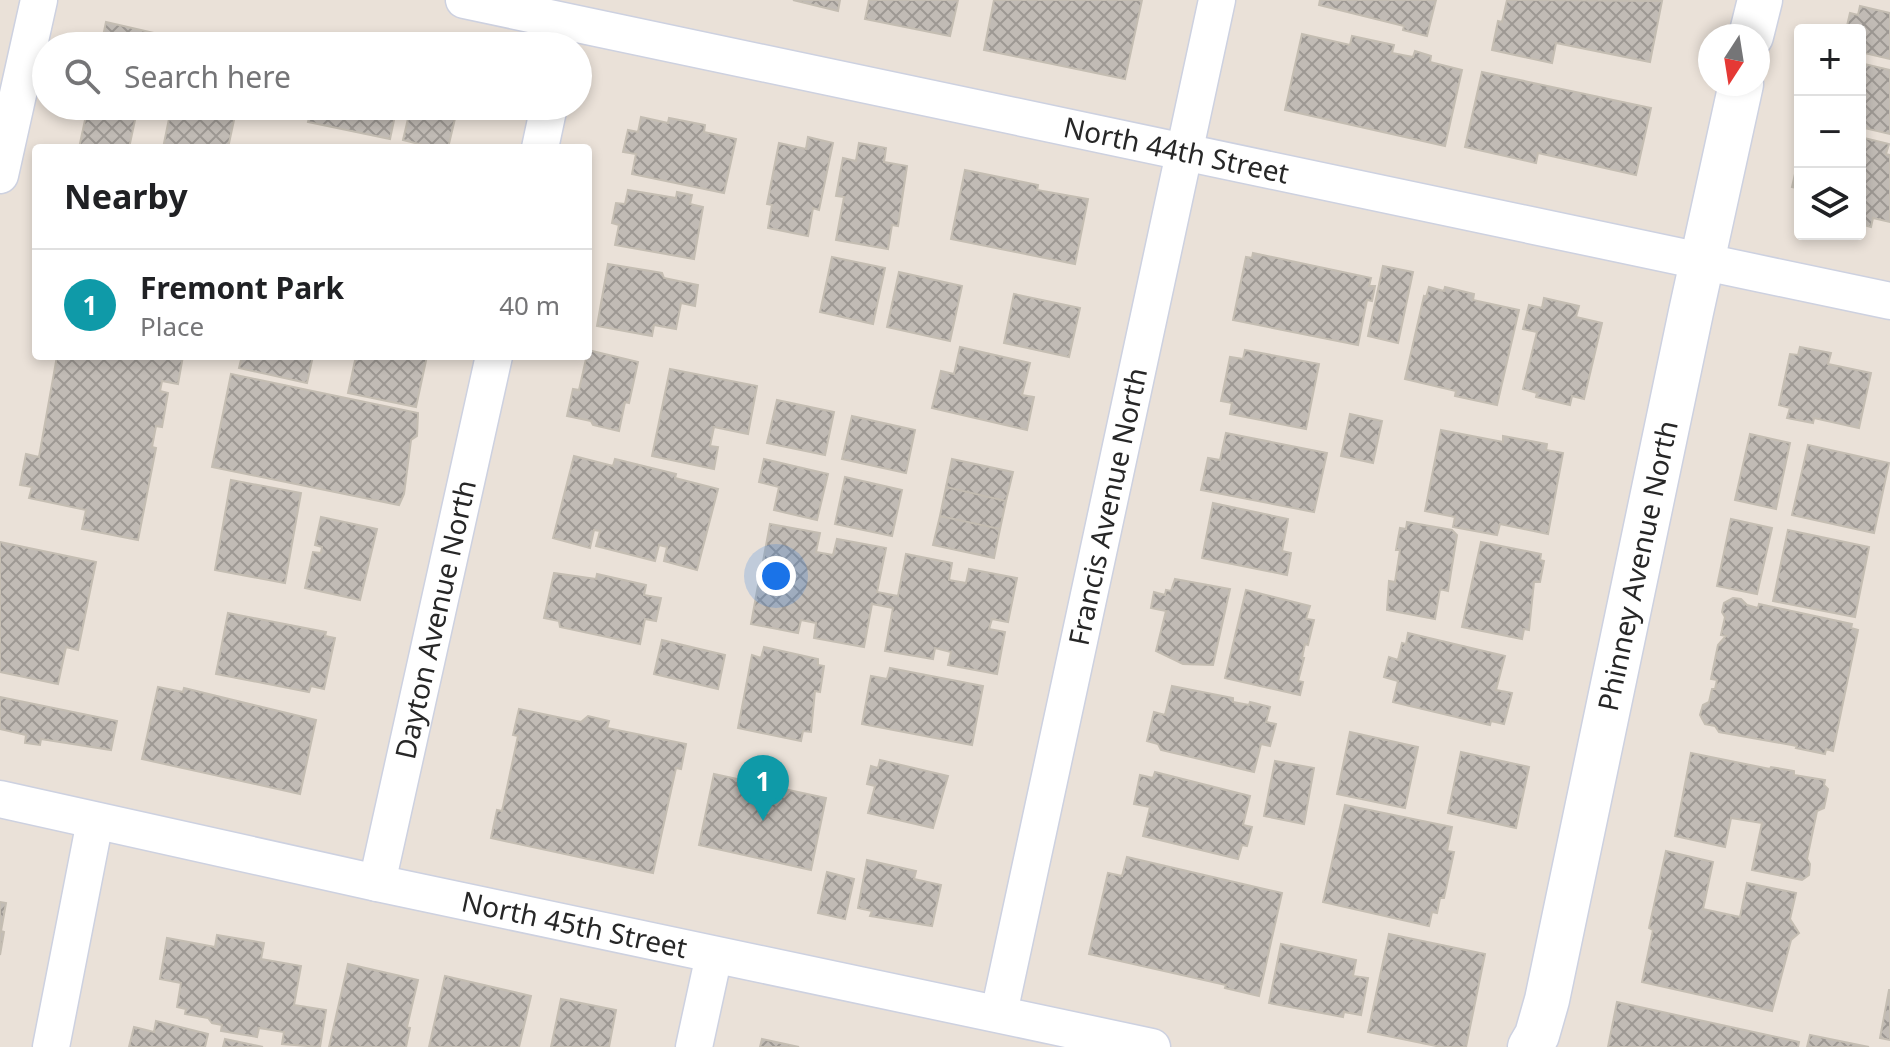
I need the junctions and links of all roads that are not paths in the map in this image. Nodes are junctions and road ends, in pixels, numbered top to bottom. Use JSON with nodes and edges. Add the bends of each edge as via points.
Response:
{"nodes":[{"id":1,"x":39,"y":0,"type":"edge"},
{"id":2,"x":464,"y":0,"type":"edge"},
{"id":3,"x":1217,"y":0,"type":"edge"},
{"id":4,"x":1760,"y":0,"type":"edge"},
{"id":5,"x":568,"y":23,"type":"edge"},
{"id":6,"x":1754,"y":24,"type":"edge"},
{"id":7,"x":1738,"y":96,"type":"edge"},
{"id":8,"x":546,"y":120,"type":"edge"},
{"id":9,"x":541,"y":144,"type":"edge"},
{"id":10,"x":1183,"y":150,"type":"junction"},
{"id":11,"x":0,"y":175,"type":"edge"},
{"id":12,"x":1702,"y":261,"type":"junction"},
{"id":13,"x":1890,"y":301,"type":"edge"},
{"id":14,"x":493,"y":360,"type":"edge"},
{"id":15,"x":0,"y":799,"type":"edge"},
{"id":16,"x":95,"y":821,"type":"junction"},
{"id":17,"x":377,"y":883,"type":"junction"},
{"id":18,"x":714,"y":955,"type":"junction"},
{"id":19,"x":999,"y":1013,"type":"junction"},
{"id":20,"x":51,"y":1047,"type":"edge"},
{"id":21,"x":694,"y":1047,"type":"edge"},
{"id":22,"x":1152,"y":1047,"type":"edge"},
{"id":23,"x":1530,"y":1047,"type":"edge"}],
"edges":[{"from":1,"to":11,"type":"street"},
{"from":2,"to":5,"type":"street","name":"North 44th Street"},
{"from":3,"to":10,"type":"street","name":"Francis Avenue North"},
{"from":4,"to":6,"type":"street"},
{"from":5,"to":10,"type":"street","name":"North 44th Street"},
{"from":7,"to":12,"type":"street","name":"Phinney Avenue North"},
{"from":8,"to":9,"type":"street"},
{"from":10,"to":12,"type":"street","name":"North 44th Street"},
{"from":10,"to":19,"type":"street","name":"Francis Avenue North"},
{"from":12,"to":13,"type":"street","name":"North 44th Street"},
{"from":12,"to":23,"type":"street","name":"Phinney Avenue North","via":[[1547,1000]]},
{"from":14,"to":17,"type":"street","name":"Dayton Avenue North"},
{"from":15,"to":16,"type":"street","name":"North 45th Street"},
{"from":16,"to":17,"type":"street","name":"North 45th Street"},
{"from":16,"to":20,"type":"street"},
{"from":17,"to":18,"type":"street","name":"North 45th Street"},
{"from":18,"to":19,"type":"street","name":"North 45th Street"},
{"from":18,"to":21,"type":"street"},
{"from":19,"to":22,"type":"street","name":"North 45th Street"}]}
